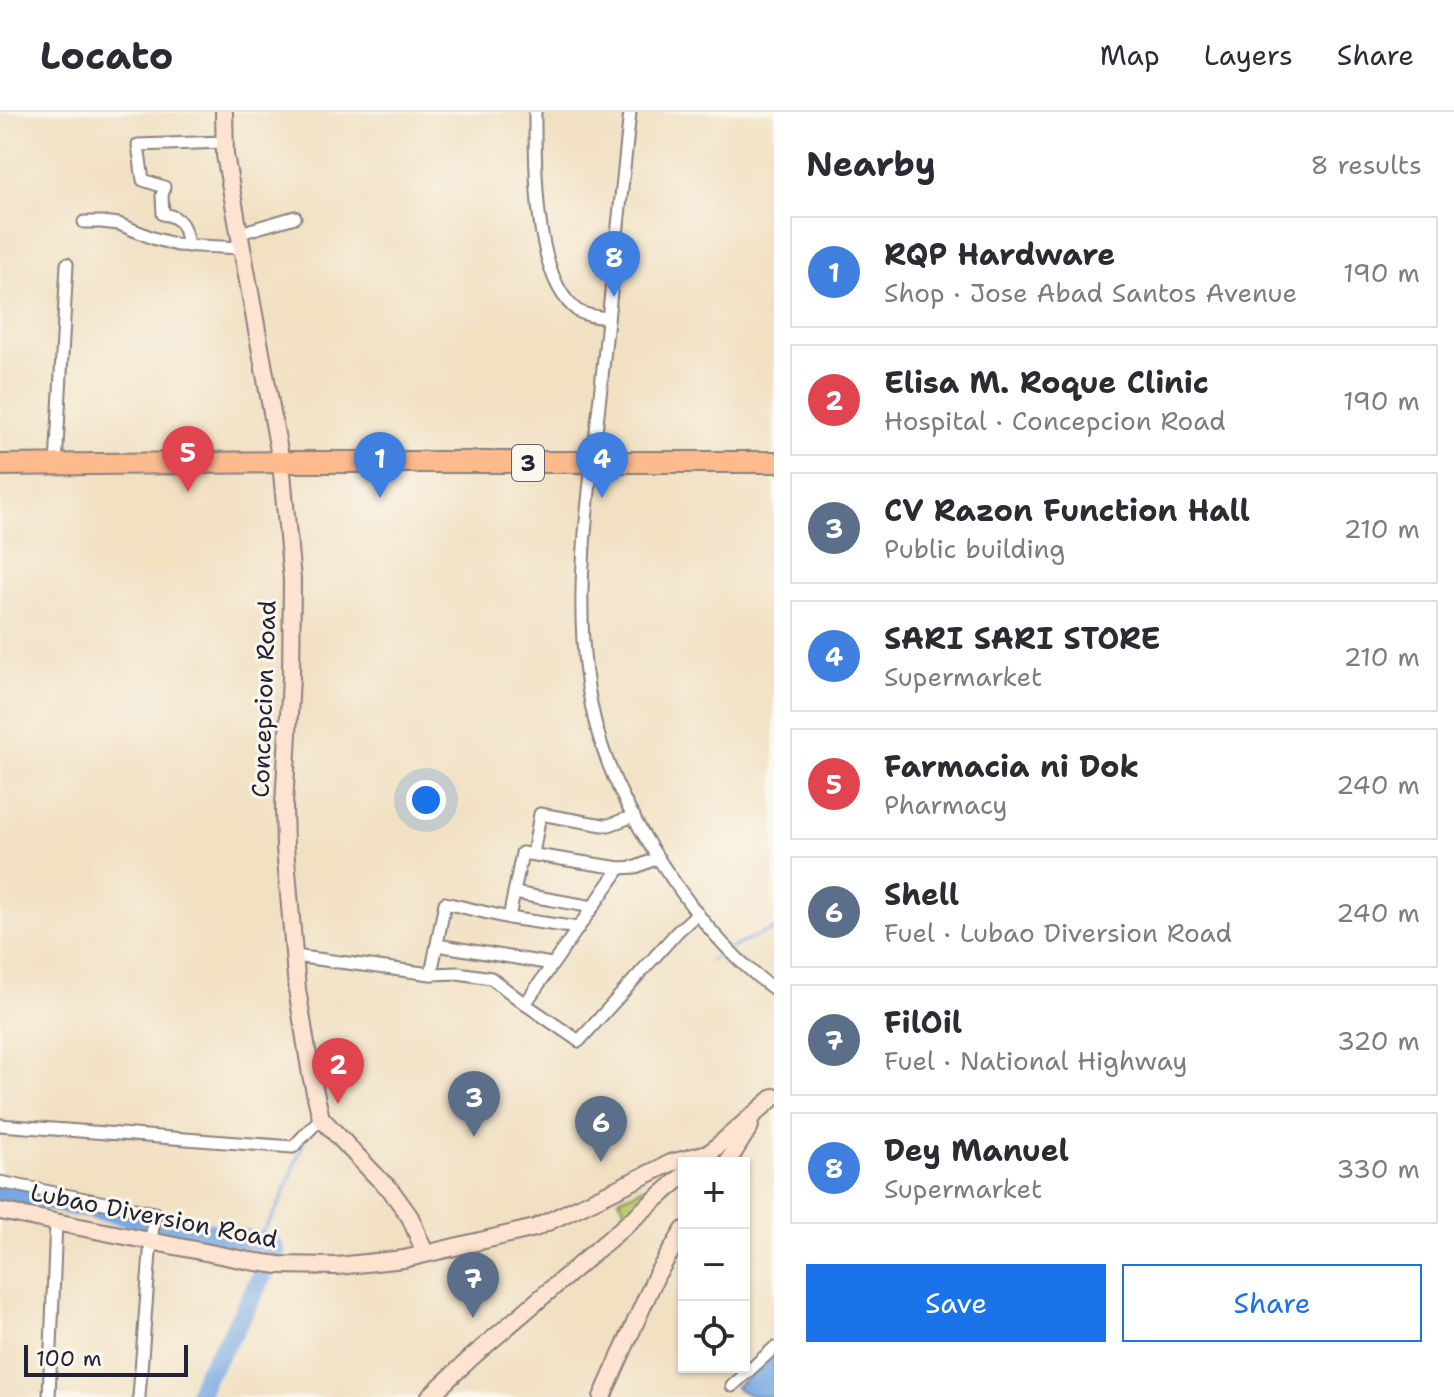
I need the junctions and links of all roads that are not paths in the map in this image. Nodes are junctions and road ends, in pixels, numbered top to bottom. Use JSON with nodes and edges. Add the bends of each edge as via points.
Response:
{"nodes":[{"id":1,"x":224,"y":112,"type":"edge"},
{"id":2,"x":535,"y":112,"type":"edge"},
{"id":3,"x":630,"y":112,"type":"edge"},
{"id":4,"x":225,"y":142,"type":"junction"},
{"id":5,"x":295,"y":217,"type":"dead end"},
{"id":6,"x":84,"y":222,"type":"dead end"},
{"id":7,"x":242,"y":240,"type":"junction"},
{"id":8,"x":188,"y":246,"type":"junction"},
{"id":9,"x":67,"y":264,"type":"dead end"},
{"id":10,"x":608,"y":318,"type":"junction"},
{"id":11,"x":281,"y":462,"type":"junction"},
{"id":12,"x":774,"y":462,"type":"edge"},
{"id":13,"x":592,"y":463,"type":"junction"},
{"id":14,"x":0,"y":465,"type":"edge"},
{"id":15,"x":56,"y":465,"type":"junction"},
{"id":16,"x":634,"y":816,"type":"junction"},
{"id":17,"x":533,"y":854,"type":"junction"},
{"id":18,"x":658,"y":858,"type":"junction"},
{"id":19,"x":620,"y":868,"type":"junction"},
{"id":20,"x":514,"y":893,"type":"junction"},
{"id":21,"x":593,"y":907,"type":"junction"},
{"id":22,"x":697,"y":914,"type":"junction"},
{"id":23,"x":509,"y":918,"type":"junction"},
{"id":24,"x":578,"y":928,"type":"junction"},
{"id":25,"x":437,"y":945,"type":"junction"},
{"id":26,"x":294,"y":956,"type":"junction"},
{"id":27,"x":552,"y":964,"type":"junction"},
{"id":28,"x":431,"y":974,"type":"junction"},
{"id":29,"x":774,"y":989,"type":"edge"},
{"id":30,"x":525,"y":1004,"type":"junction"},
{"id":31,"x":774,"y":1097,"type":"edge"},
{"id":32,"x":760,"y":1111,"type":"junction"},
{"id":33,"x":321,"y":1118,"type":"junction"},
{"id":34,"x":0,"y":1125,"type":"edge"},
{"id":35,"x":705,"y":1157,"type":"edge"},
{"id":36,"x":731,"y":1157,"type":"edge"},
{"id":37,"x":678,"y":1162,"type":"edge"},
{"id":38,"x":678,"y":1180,"type":"edge"},
{"id":39,"x":0,"y":1182,"type":"edge"},
{"id":40,"x":0,"y":1211,"type":"edge"},
{"id":41,"x":56,"y":1222,"type":"junction"},
{"id":42,"x":151,"y":1238,"type":"junction"},
{"id":43,"x":678,"y":1243,"type":"edge"},
{"id":44,"x":425,"y":1253,"type":"junction"},
{"id":45,"x":774,"y":1348,"type":"edge"},
{"id":46,"x":732,"y":1386,"type":"dead end"},
{"id":47,"x":49,"y":1397,"type":"edge"},
{"id":48,"x":139,"y":1397,"type":"edge"},
{"id":49,"x":429,"y":1397,"type":"edge"},
{"id":50,"x":602,"y":1397,"type":"edge"}],
"edges":[{"from":1,"to":4,"type":"street","name":"Concepcion Road"},
{"from":2,"to":10,"type":"street","via":[[535,176],[548,266],[580,312]]},
{"from":3,"to":10,"type":"street"},
{"from":4,"to":7,"type":"street","name":"Concepcion Road"},
{"from":4,"to":8,"type":"street","via":[[138,145],[143,180],[164,187],[163,214],[173,215],[185,228]]},
{"from":5,"to":7,"type":"street"},
{"from":6,"to":8,"type":"street","via":[[119,224]]},
{"from":7,"to":8,"type":"street"},
{"from":7,"to":11,"type":"street","name":"Concepcion Road"},
{"from":9,"to":15,"type":"street"},
{"from":10,"to":13,"type":"street"},
{"from":11,"to":13,"type":"highway","number":"3"},
{"from":11,"to":15,"type":"highway","number":"3"},
{"from":11,"to":26,"type":"street","name":"Concepcion Road","via":[[292,580],[284,806]]},
{"from":12,"to":13,"type":"highway","number":"3"},
{"from":13,"to":16,"type":"street","via":[[583,554],[583,644],[598,736]]},
{"from":14,"to":15,"type":"highway","number":"3"},
{"from":16,"to":17,"type":"street","via":[[603,825],[540,814]]},
{"from":16,"to":18,"type":"street"},
{"from":17,"to":19,"type":"street"},
{"from":17,"to":20,"type":"street","via":[[522,853]]},
{"from":18,"to":19,"type":"street"},
{"from":18,"to":22,"type":"street"},
{"from":19,"to":21,"type":"street"},
{"from":20,"to":21,"type":"street"},
{"from":20,"to":23,"type":"street"},
{"from":21,"to":24,"type":"street"},
{"from":22,"to":29,"type":"street"},
{"from":22,"to":30,"type":"street","via":[[579,1041]]},
{"from":23,"to":24,"type":"street"},
{"from":23,"to":25,"type":"street","via":[[445,903]]},
{"from":24,"to":27,"type":"street"},
{"from":25,"to":27,"type":"street"},
{"from":25,"to":28,"type":"street"},
{"from":26,"to":28,"type":"street"},
{"from":26,"to":33,"type":"street","name":"Concepcion Road"},
{"from":27,"to":30,"type":"street"},
{"from":28,"to":30,"type":"street","via":[[491,978]]},
{"from":31,"to":32,"type":"street"},
{"from":32,"to":35,"type":"street"},
{"from":32,"to":36,"type":"street"},
{"from":33,"to":34,"type":"street","via":[[293,1147]]},
{"from":33,"to":44,"type":"street","via":[[390,1189],[410,1217]]},
{"from":37,"to":44,"type":"street","name":"Lubao Diversion Road","via":[[535,1228]]},
{"from":38,"to":49,"type":"street"},
{"from":39,"to":42,"type":"street","via":[[155,1213]]},
{"from":40,"to":41,"type":"street","name":"Lubao Diversion Road"},
{"from":41,"to":42,"type":"street","name":"Lubao Diversion Road"},
{"from":41,"to":47,"type":"street"},
{"from":42,"to":44,"type":"street","name":"Lubao Diversion Road","via":[[279,1265],[366,1264]]},
{"from":42,"to":48,"type":"street"},
{"from":43,"to":50,"type":"street","via":[[657,1274]]},
{"from":45,"to":46,"type":"street"}]}
